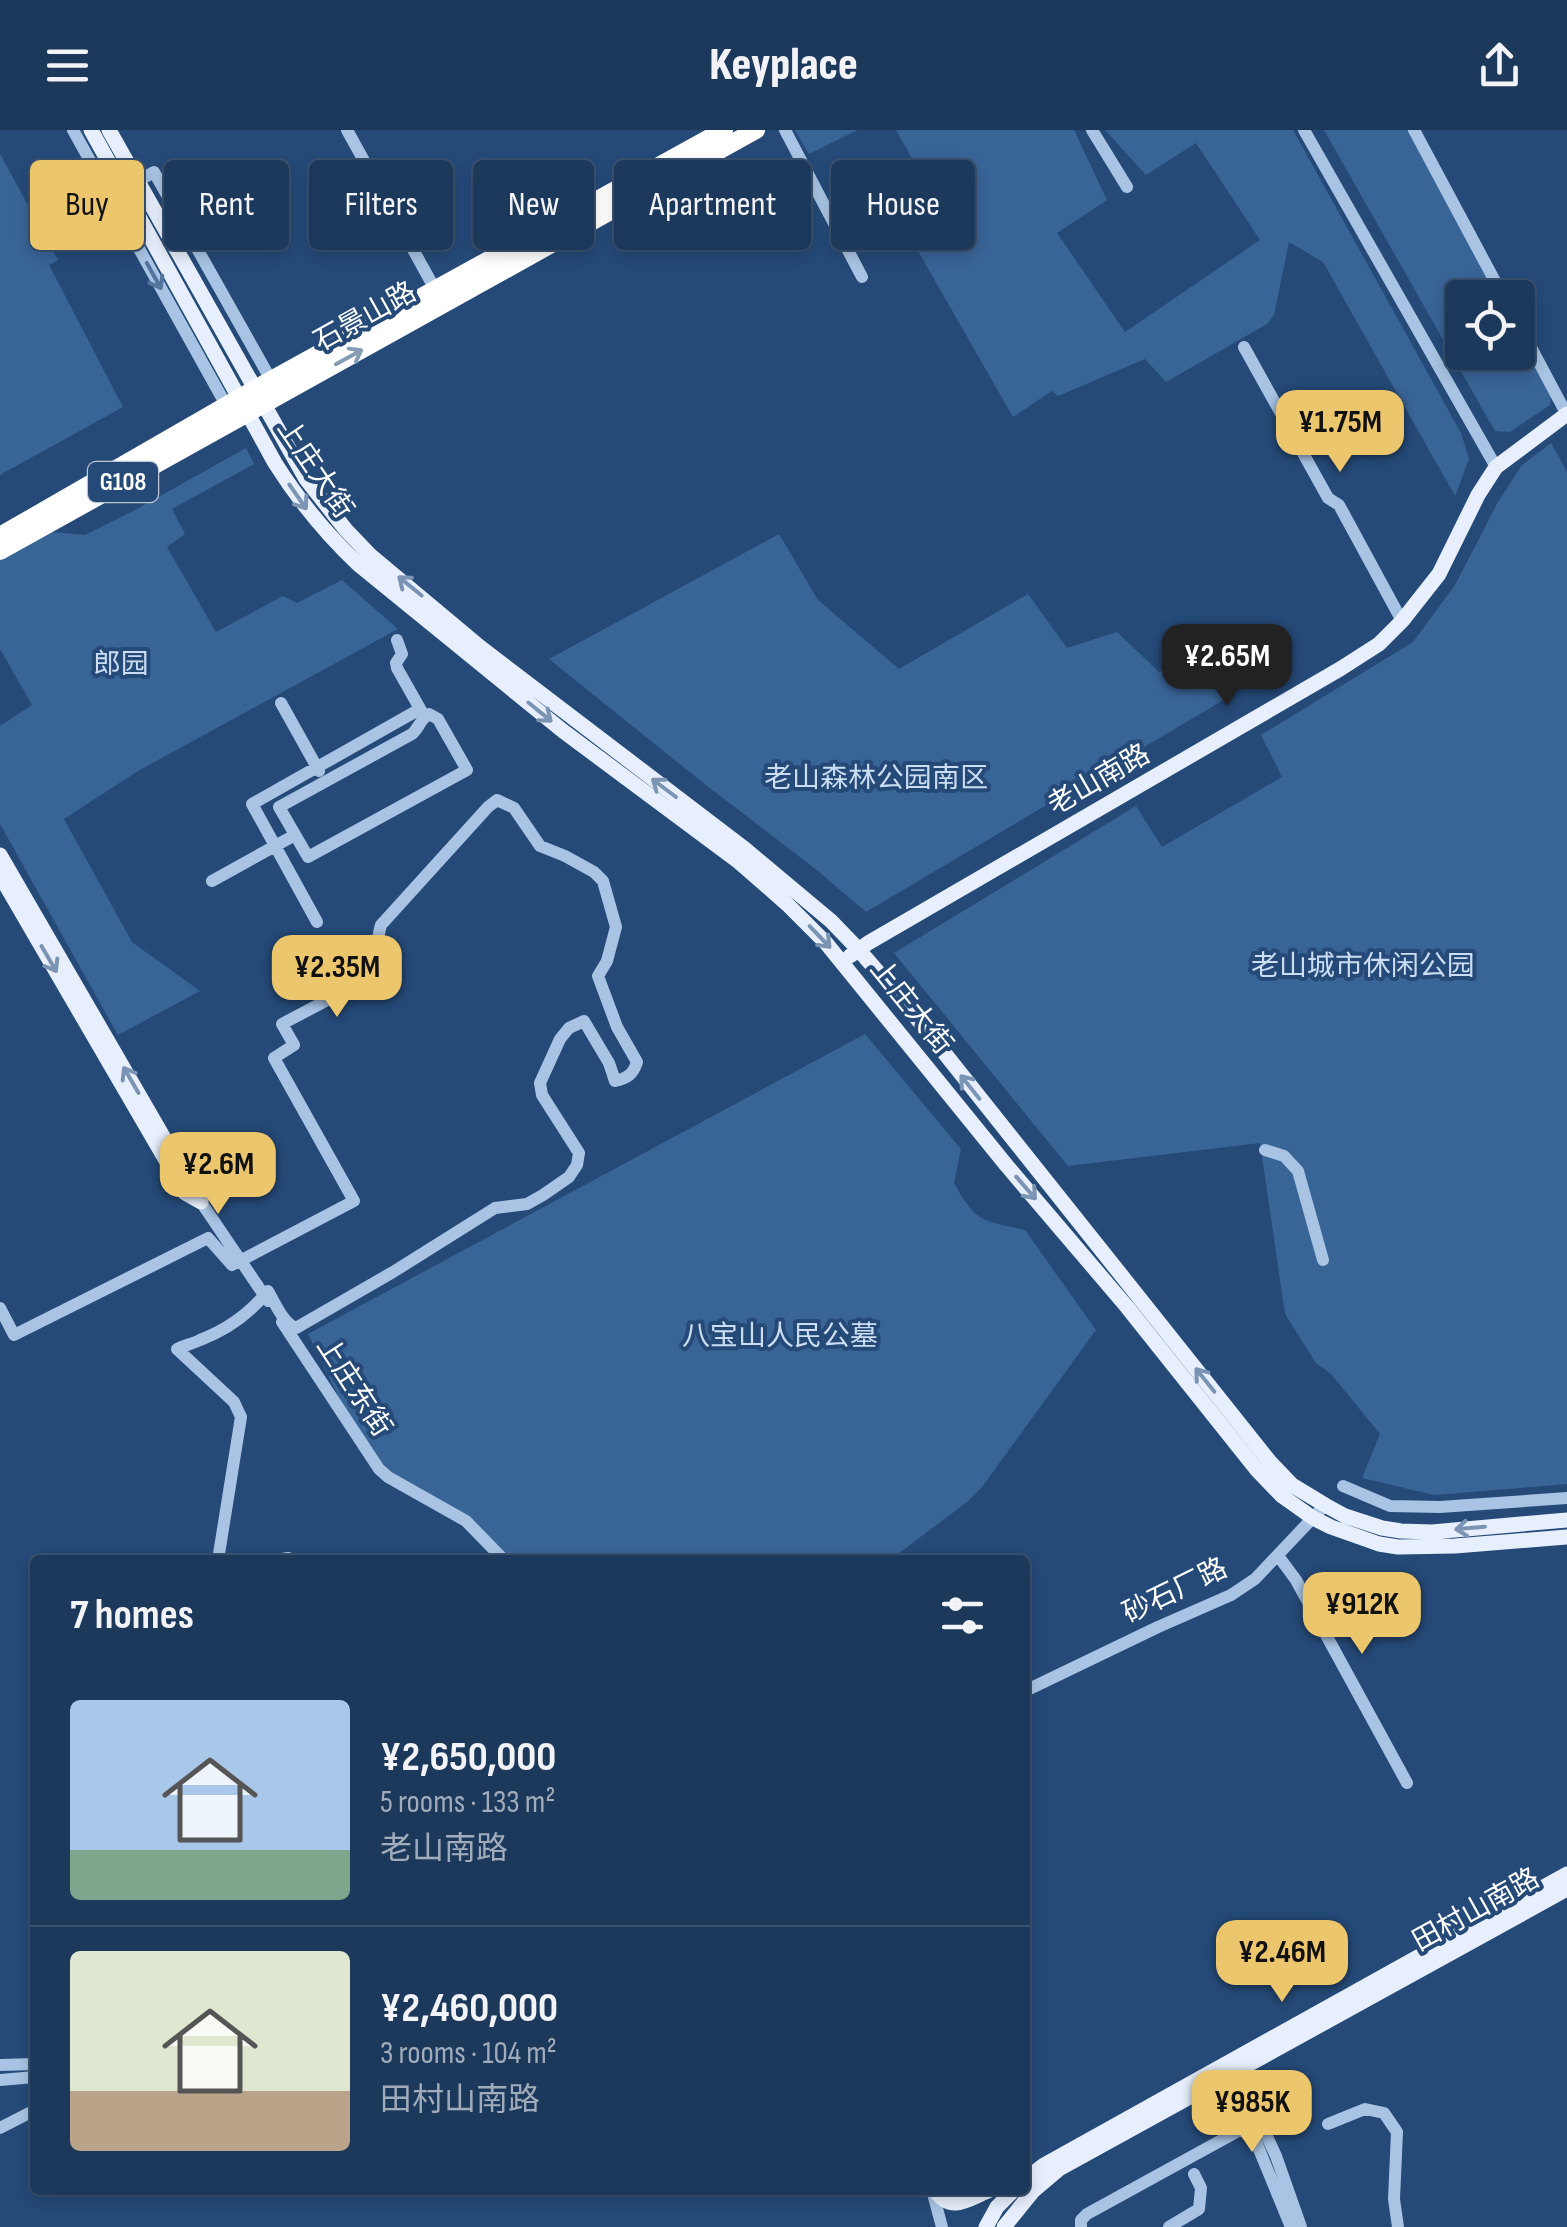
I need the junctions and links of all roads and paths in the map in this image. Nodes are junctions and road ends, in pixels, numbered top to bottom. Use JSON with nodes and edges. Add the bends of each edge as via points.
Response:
{"nodes":[{"id":1,"x":73,"y":130,"type":"edge"},
{"id":2,"x":90,"y":130,"type":"edge"},
{"id":3,"x":109,"y":130,"type":"edge"},
{"id":4,"x":347,"y":130,"type":"edge"},
{"id":5,"x":724,"y":130,"type":"edge"},
{"id":6,"x":756,"y":130,"type":"edge"},
{"id":7,"x":785,"y":130,"type":"edge"},
{"id":8,"x":1092,"y":130,"type":"edge"},
{"id":9,"x":1304,"y":130,"type":"edge"},
{"id":10,"x":1414,"y":130,"type":"edge"},
{"id":11,"x":126,"y":160,"type":"edge"},
{"id":12,"x":144,"y":177,"type":"edge"},
{"id":13,"x":1127,"y":187,"type":"dead end"},
{"id":14,"x":144,"y":192,"type":"edge"},
{"id":15,"x":862,"y":277,"type":"dead end"},
{"id":16,"x":1494,"y":280,"type":"edge"},
{"id":17,"x":436,"y":291,"type":"junction"},
{"id":18,"x":1244,"y":347,"type":"dead end"},
{"id":19,"x":1535,"y":355,"type":"edge"},
{"id":20,"x":250,"y":398,"type":"junction"},
{"id":21,"x":1567,"y":415,"type":"edge"},
{"id":22,"x":1496,"y":467,"type":"junction"},
{"id":23,"x":0,"y":536,"type":"edge"},
{"id":24,"x":0,"y":551,"type":"edge"},
{"id":25,"x":1402,"y":621,"type":"junction"},
{"id":26,"x":397,"y":640,"type":"dead end"},
{"id":27,"x":282,"y":703,"type":"dead end"},
{"id":28,"x":422,"y":713,"type":"junction"},
{"id":29,"x":317,"y":767,"type":"junction"},
{"id":30,"x":325,"y":782,"type":"junction"},
{"id":31,"x":295,"y":835,"type":"junction"},
{"id":32,"x":275,"y":846,"type":"junction"},
{"id":33,"x":0,"y":856,"type":"edge"},
{"id":34,"x":0,"y":874,"type":"edge"},
{"id":35,"x":212,"y":881,"type":"dead end"},
{"id":36,"x":318,"y":922,"type":"dead end"},
{"id":37,"x":858,"y":949,"type":"junction"},
{"id":38,"x":843,"y":962,"type":"junction"},
{"id":39,"x":1265,"y":1150,"type":"dead end"},
{"id":40,"x":202,"y":1202,"type":"junction"},
{"id":41,"x":1323,"y":1260,"type":"dead end"},
{"id":42,"x":0,"y":1308,"type":"edge"},
{"id":43,"x":1343,"y":1486,"type":"dead end"},
{"id":44,"x":1567,"y":1498,"type":"edge"},
{"id":45,"x":1326,"y":1505,"type":"junction"},
{"id":46,"x":1313,"y":1518,"type":"junction"},
{"id":47,"x":1567,"y":1520,"type":"edge"},
{"id":48,"x":1567,"y":1537,"type":"edge"},
{"id":49,"x":219,"y":1555,"type":"edge"},
{"id":50,"x":499,"y":1555,"type":"edge"},
{"id":51,"x":1279,"y":1557,"type":"junction"},
{"id":52,"x":1030,"y":1689,"type":"edge"},
{"id":53,"x":1407,"y":1783,"type":"dead end"},
{"id":54,"x":1567,"y":1874,"type":"edge"},
{"id":55,"x":1567,"y":1888,"type":"edge"},
{"id":56,"x":30,"y":2064,"type":"edge"},
{"id":57,"x":0,"y":2065,"type":"edge"},
{"id":58,"x":1236,"y":2070,"type":"junction"},
{"id":59,"x":30,"y":2077,"type":"edge"},
{"id":60,"x":0,"y":2080,"type":"edge"},
{"id":61,"x":30,"y":2113,"type":"edge"},
{"id":62,"x":1328,"y":2124,"type":"dead end"},
{"id":63,"x":0,"y":2128,"type":"edge"},
{"id":64,"x":1030,"y":2174,"type":"edge"},
{"id":65,"x":1194,"y":2174,"type":"dead end"},
{"id":66,"x":935,"y":2195,"type":"edge"},
{"id":67,"x":938,"y":2195,"type":"edge"},
{"id":68,"x":978,"y":2195,"type":"edge"},
{"id":69,"x":1009,"y":2195,"type":"edge"},
{"id":70,"x":1030,"y":2195,"type":"edge"},
{"id":71,"x":1030,"y":2195,"type":"edge"},
{"id":72,"x":942,"y":2227,"type":"edge"},
{"id":73,"x":986,"y":2227,"type":"edge"},
{"id":74,"x":1004,"y":2227,"type":"edge"},
{"id":75,"x":1082,"y":2227,"type":"edge"},
{"id":76,"x":1168,"y":2227,"type":"edge"},
{"id":77,"x":1292,"y":2227,"type":"edge"},
{"id":78,"x":1301,"y":2227,"type":"edge"},
{"id":79,"x":1398,"y":2227,"type":"edge"}],
"edges":[{"from":1,"to":20,"type":"street","one_way":true},
{"from":2,"to":20,"type":"main road"},
{"from":3,"to":11,"type":"main road"},
{"from":4,"to":17,"type":"street"},
{"from":5,"to":17,"type":"highway","name":"石景山路","number":"G108"},
{"from":20,"to":6,"type":"highway","name":"石景山路","number":"G108","one_way":true},
{"from":7,"to":15,"type":"street"},
{"from":8,"to":13,"type":"street"},
{"from":9,"to":22,"type":"street"},
{"from":10,"to":16,"type":"street"},
{"from":12,"to":20,"type":"street","via":[[154,172]]},
{"from":14,"to":20,"type":"main road"},
{"from":17,"to":20,"type":"highway","name":"石景山路","number":"G108"},
{"from":18,"to":25,"type":"street"},
{"from":19,"to":21,"type":"street"},
{"from":20,"to":23,"type":"highway","name":"石景山路","number":"G108"},
{"from":20,"to":24,"type":"highway","name":"石景山路","number":"G108"},
{"from":37,"to":20,"type":"main road","name":"上庄大街","one_way":true,"via":[[745,850],[370,554],[322,502]]},
{"from":20,"to":38,"type":"main road","name":"上庄大街","one_way":true,"via":[[276,462],[308,512],[358,565],[752,874]]},
{"from":21,"to":22,"type":"main road","name":"老山南路"},
{"from":22,"to":25,"type":"main road","name":"老山南路","via":[[1439,574]]},
{"from":25,"to":37,"type":"main road","name":"老山南路","via":[[1340,669]]},
{"from":26,"to":28,"type":"street","via":[[397,668]]},
{"from":27,"to":29,"type":"street"},
{"from":28,"to":29,"type":"street"},
{"from":28,"to":30,"type":"street","via":[[412,734]]},
{"from":28,"to":31,"type":"street","via":[[438,719],[467,770],[308,857]]},
{"from":29,"to":30,"type":"street"},
{"from":29,"to":32,"type":"street","via":[[252,804]]},
{"from":30,"to":31,"type":"street","via":[[279,807]]},
{"from":31,"to":32,"type":"street"},
{"from":32,"to":35,"type":"street"},
{"from":32,"to":36,"type":"street"},
{"from":40,"to":33,"type":"main road","name":"上庄东街","one_way":true},
{"from":34,"to":40,"type":"main road","name":"上庄东街","one_way":true,"via":[[185,1193]]},
{"from":37,"to":38,"type":"main road","name":"老山南路"},
{"from":45,"to":37,"type":"main road","name":"上庄大街","one_way":true,"via":[[1270,1462]]},
{"from":38,"to":46,"type":"main road","name":"上庄大街","one_way":true,"via":[[1257,1470]]},
{"from":39,"to":41,"type":"street","via":[[1284,1156],[1298,1171]]},
{"from":40,"to":50,"type":"street","name":"上庄东街","via":[[376,1466],[466,1521]]},
{"from":42,"to":49,"type":"street","via":[[14,1335],[208,1238],[232,1265],[354,1201],[274,1058],[294,1045],[282,1024],[367,979],[375,970],[381,924],[497,800],[514,808],[540,846],[603,881],[616,927],[598,976],[636,1062],[628,1077],[615,1081],[584,1020],[560,1039],[540,1083],[579,1153],[569,1177],[527,1204],[496,1208],[296,1328],[268,1291],[244,1316],[177,1349],[234,1402],[241,1417]]},
{"from":43,"to":44,"type":"street","via":[[1390,1506]]},
{"from":45,"to":46,"type":"street","name":"砂石厂路"},
{"from":47,"to":45,"type":"main road","name":"上庄大街","one_way":true,"via":[[1401,1532]]},
{"from":46,"to":48,"type":"main road","name":"上庄大街","via":[[1398,1547]]},
{"from":46,"to":51,"type":"street","name":"砂石厂路"},
{"from":51,"to":52,"type":"street","name":"砂石厂路","via":[[1231,1595]]},
{"from":51,"to":53,"type":"street"},
{"from":54,"to":64,"type":"main road","name":"田村山南路"},
{"from":55,"to":58,"type":"main road","name":"田村山南路"},
{"from":56,"to":57,"type":"street"},
{"from":58,"to":71,"type":"main road","name":"田村山南路","via":[[1059,2169]]},
{"from":58,"to":78,"type":"street"},
{"from":59,"to":60,"type":"street"},
{"from":61,"to":63,"type":"street"},
{"from":62,"to":79,"type":"street","via":[[1365,2109],[1384,2113],[1397,2132]]},
{"from":65,"to":76,"type":"street","via":[[1199,2208]]},
{"from":66,"to":72,"type":"street"},
{"from":67,"to":68,"type":"main road","via":[[949,2204]]},
{"from":69,"to":73,"type":"main road"},
{"from":70,"to":74,"type":"main road","name":"田村山南路"},
{"from":75,"to":77,"type":"street","via":[[1087,2214],[1240,2130],[1254,2136]]}]}
